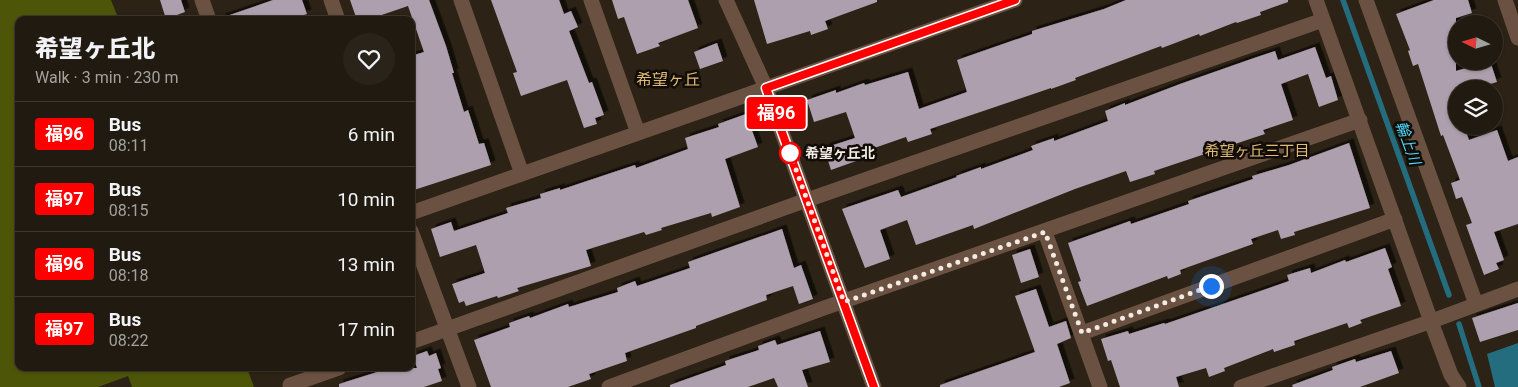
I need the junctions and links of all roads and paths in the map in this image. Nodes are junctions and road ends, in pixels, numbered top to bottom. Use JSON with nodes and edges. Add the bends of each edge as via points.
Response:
{"nodes":[{"id":1,"x":202,"y":0,"type":"edge"},
{"id":2,"x":331,"y":0,"type":"edge"},
{"id":3,"x":461,"y":0,"type":"edge"},
{"id":4,"x":591,"y":0,"type":"edge"},
{"id":5,"x":726,"y":0,"type":"edge"},
{"id":6,"x":1015,"y":0,"type":"edge"},
{"id":7,"x":1316,"y":0,"type":"edge"},
{"id":8,"x":1366,"y":0,"type":"edge"},
{"id":9,"x":1505,"y":0,"type":"edge"},
{"id":10,"x":208,"y":16,"type":"edge"},
{"id":11,"x":337,"y":16,"type":"edge"},
{"id":12,"x":1323,"y":20,"type":"junction"},
{"id":13,"x":1518,"y":38,"type":"edge"},
{"id":14,"x":766,"y":88,"type":"junction"},
{"id":15,"x":1360,"y":120,"type":"junction"},
{"id":16,"x":638,"y":133,"type":"junction"},
{"id":17,"x":522,"y":174,"type":"junction"},
{"id":18,"x":807,"y":200,"type":"junction"},
{"id":19,"x":415,"y":212,"type":"edge"},
{"id":20,"x":1395,"y":219,"type":"junction"},
{"id":21,"x":1045,"y":232,"type":"junction"},
{"id":22,"x":415,"y":242,"type":"edge"},
{"id":23,"x":1518,"y":290,"type":"edge"},
{"id":24,"x":844,"y":302,"type":"junction"},
{"id":25,"x":1476,"y":304,"type":"junction"},
{"id":26,"x":1432,"y":321,"type":"junction"},
{"id":27,"x":446,"y":329,"type":"junction"},
{"id":28,"x":1082,"y":333,"type":"junction"},
{"id":29,"x":415,"y":341,"type":"edge"},
{"id":30,"x":330,"y":371,"type":"edge"},
{"id":31,"x":291,"y":387,"type":"edge"},
{"id":32,"x":469,"y":387,"type":"edge"},
{"id":33,"x":609,"y":387,"type":"edge"},
{"id":34,"x":874,"y":387,"type":"edge"},
{"id":35,"x":1100,"y":387,"type":"edge"},
{"id":36,"x":1241,"y":387,"type":"edge"},
{"id":37,"x":1459,"y":387,"type":"edge"}],
"edges":[{"from":1,"to":10,"type":"street"},
{"from":2,"to":11,"type":"street"},
{"from":3,"to":17,"type":"street"},
{"from":4,"to":16,"type":"street"},
{"from":5,"to":14,"type":"street"},
{"from":6,"to":14,"type":"street"},
{"from":7,"to":12,"type":"street"},
{"from":8,"to":25,"type":"street"},
{"from":9,"to":13,"type":"street"},
{"from":12,"to":15,"type":"street"},
{"from":12,"to":18,"type":"street"},
{"from":14,"to":16,"type":"street"},
{"from":14,"to":18,"type":"street"},
{"from":15,"to":20,"type":"street"},
{"from":15,"to":21,"type":"street"},
{"from":16,"to":17,"type":"street"},
{"from":17,"to":19,"type":"street"},
{"from":18,"to":24,"type":"street"},
{"from":18,"to":27,"type":"street"},
{"from":20,"to":26,"type":"street"},
{"from":20,"to":28,"type":"street"},
{"from":21,"to":24,"type":"street"},
{"from":21,"to":28,"type":"street"},
{"from":22,"to":27,"type":"street"},
{"from":23,"to":25,"type":"street"},
{"from":24,"to":33,"type":"street"},
{"from":24,"to":34,"type":"street"},
{"from":25,"to":26,"type":"street"},
{"from":26,"to":36,"type":"street"},
{"from":26,"to":37,"type":"street","via":[[1451,375]]},
{"from":27,"to":29,"type":"street"},
{"from":27,"to":32,"type":"street"},
{"from":28,"to":35,"type":"street"},
{"from":30,"to":31,"type":"street"}]}
